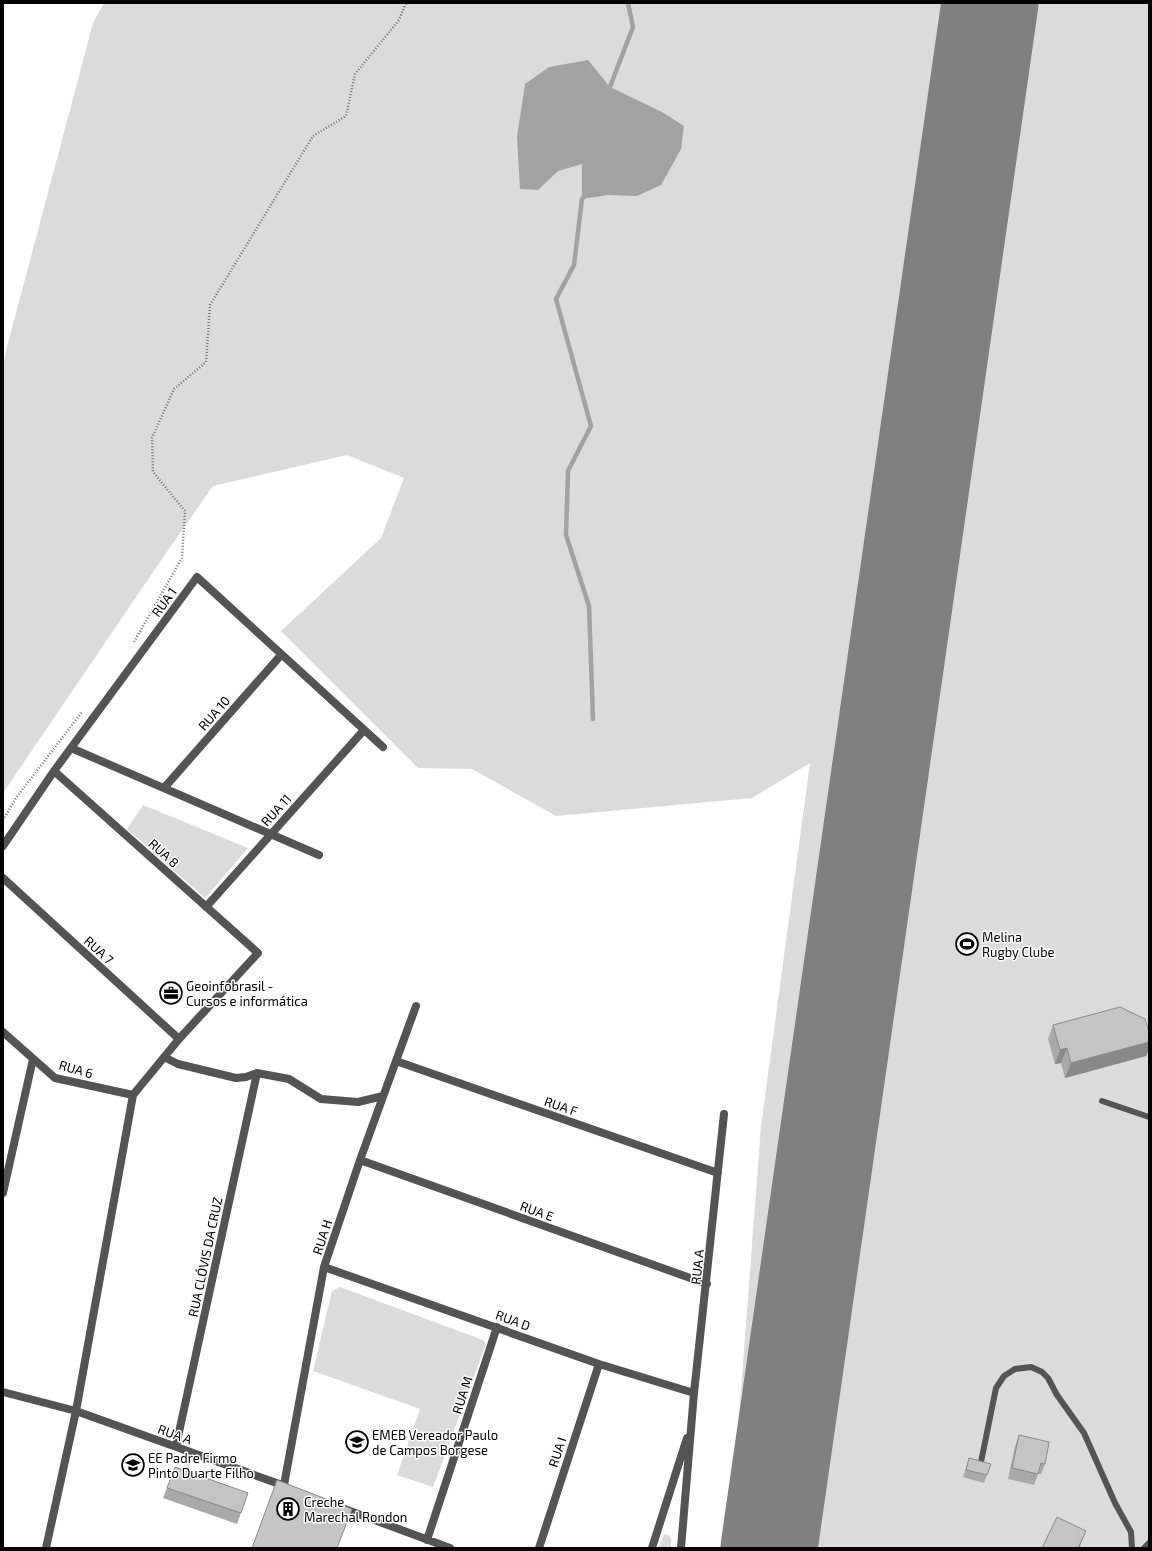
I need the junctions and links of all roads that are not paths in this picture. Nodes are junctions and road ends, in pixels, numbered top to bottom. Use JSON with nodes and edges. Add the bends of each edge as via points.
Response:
{"nodes":[{"id":1,"x":281,"y":655,"type":"junction"},
{"id":2,"x":364,"y":730,"type":"junction"},
{"id":3,"x":383,"y":747,"type":"dead end"},
{"id":4,"x":71,"y":748,"type":"junction"},
{"id":5,"x":54,"y":771,"type":"junction"},
{"id":6,"x":164,"y":788,"type":"junction"},
{"id":7,"x":270,"y":834,"type":"junction"},
{"id":8,"x":3,"y":846,"type":"edge"},
{"id":9,"x":319,"y":855,"type":"dead end"},
{"id":10,"x":3,"y":878,"type":"edge"},
{"id":11,"x":206,"y":907,"type":"junction"},
{"id":12,"x":416,"y":1006,"type":"dead end"},
{"id":13,"x":3,"y":1032,"type":"edge"},
{"id":14,"x":179,"y":1039,"type":"junction"},
{"id":15,"x":164,"y":1057,"type":"junction"},
{"id":16,"x":33,"y":1059,"type":"junction"},
{"id":17,"x":396,"y":1061,"type":"junction"},
{"id":18,"x":257,"y":1073,"type":"junction"},
{"id":19,"x":133,"y":1095,"type":"junction"},
{"id":20,"x":382,"y":1096,"type":"junction"},
{"id":21,"x":1102,"y":1102,"type":"dead end"},
{"id":22,"x":724,"y":1114,"type":"dead end"},
{"id":23,"x":1149,"y":1117,"type":"edge"},
{"id":24,"x":360,"y":1160,"type":"junction"},
{"id":25,"x":718,"y":1173,"type":"junction"},
{"id":26,"x":3,"y":1193,"type":"edge"},
{"id":27,"x":324,"y":1267,"type":"junction"},
{"id":28,"x":707,"y":1284,"type":"junction"},
{"id":29,"x":497,"y":1327,"type":"junction"},
{"id":30,"x":599,"y":1364,"type":"junction"},
{"id":31,"x":3,"y":1392,"type":"edge"},
{"id":32,"x":694,"y":1393,"type":"junction"},
{"id":33,"x":76,"y":1411,"type":"junction"},
{"id":34,"x":693,"y":1423,"type":"junction"},
{"id":35,"x":176,"y":1446,"type":"junction"},
{"id":36,"x":981,"y":1462,"type":"edge"},
{"id":37,"x":288,"y":1487,"type":"joint"},
{"id":38,"x":334,"y":1504,"type":"edge"},
{"id":39,"x":427,"y":1540,"type":"junction"},
{"id":40,"x":1149,"y":1543,"type":"edge"},
{"id":41,"x":46,"y":1548,"type":"edge"},
{"id":42,"x":450,"y":1548,"type":"edge"},
{"id":43,"x":539,"y":1548,"type":"edge"},
{"id":44,"x":652,"y":1548,"type":"edge"},
{"id":45,"x":681,"y":1548,"type":"edge"},
{"id":46,"x":1132,"y":1548,"type":"edge"},
{"id":47,"x":1144,"y":1548,"type":"edge"}],
"edges":[{"from":1,"to":2,"type":"street","name":"RUA 1"},
{"from":1,"to":4,"type":"street","name":"RUA 1","via":[[197,577]]},
{"from":1,"to":6,"type":"street","name":"RUA 10"},
{"from":2,"to":3,"type":"street","name":"RUA 1"},
{"from":2,"to":7,"type":"street","name":"RUA 11"},
{"from":4,"to":5,"type":"street","name":"RUA 1"},
{"from":4,"to":6,"type":"street"},
{"from":5,"to":8,"type":"street","name":"RUA 1"},
{"from":5,"to":11,"type":"street","name":"RUA 8"},
{"from":6,"to":7,"type":"street"},
{"from":7,"to":9,"type":"street"},
{"from":7,"to":11,"type":"street","name":"RUA 11"},
{"from":10,"to":14,"type":"street","name":"RUA 7"},
{"from":11,"to":14,"type":"street","name":"RUA 8","via":[[258,952]]},
{"from":12,"to":17,"type":"street","name":"RUA H"},
{"from":13,"to":16,"type":"street","name":"RUA 6"},
{"from":14,"to":15,"type":"street"},
{"from":15,"to":18,"type":"street","via":[[178,1064],[236,1078],[246,1078]]},
{"from":15,"to":19,"type":"street"},
{"from":16,"to":19,"type":"street","name":"RUA 6","via":[[55,1078]]},
{"from":16,"to":26,"type":"street"},
{"from":17,"to":20,"type":"street","name":"RUA H"},
{"from":17,"to":25,"type":"street","name":"RUA F"},
{"from":18,"to":20,"type":"street","via":[[289,1079],[321,1099],[358,1102]]},
{"from":18,"to":35,"type":"street","name":"RUA CLÓVIS DA CRUZ"},
{"from":19,"to":33,"type":"street"},
{"from":20,"to":24,"type":"street","name":"RUA H"},
{"from":21,"to":23,"type":"lane"},
{"from":22,"to":25,"type":"street","name":"RUA A"},
{"from":24,"to":27,"type":"street","name":"RUA H"},
{"from":24,"to":28,"type":"street","name":"RUA E"},
{"from":25,"to":28,"type":"street","name":"RUA A"},
{"from":27,"to":29,"type":"street","name":"RUA D"},
{"from":27,"to":37,"type":"street","name":"RUA H"},
{"from":28,"to":32,"type":"street","name":"RUA A"},
{"from":29,"to":30,"type":"street","name":"RUA D"},
{"from":29,"to":39,"type":"street","name":"RUA M"},
{"from":30,"to":32,"type":"street","name":"RUA D"},
{"from":30,"to":43,"type":"street","name":"RUA I"},
{"from":31,"to":33,"type":"street","name":"RUA A"},
{"from":32,"to":34,"type":"street","name":"RUA A"},
{"from":33,"to":35,"type":"street","name":"RUA A"},
{"from":33,"to":41,"type":"street"},
{"from":34,"to":44,"type":"street","name":"RUA A"},
{"from":34,"to":45,"type":"street","name":"RUA A"},
{"from":35,"to":37,"type":"street","name":"RUA A"},
{"from":36,"to":46,"type":"lane","via":[[996,1388],[1004,1376],[1015,1369],[1031,1367],[1042,1372],[1084,1433],[1115,1503],[1131,1532]]},
{"from":38,"to":39,"type":"street"},
{"from":39,"to":42,"type":"street"},
{"from":40,"to":47,"type":"lane"}]}
